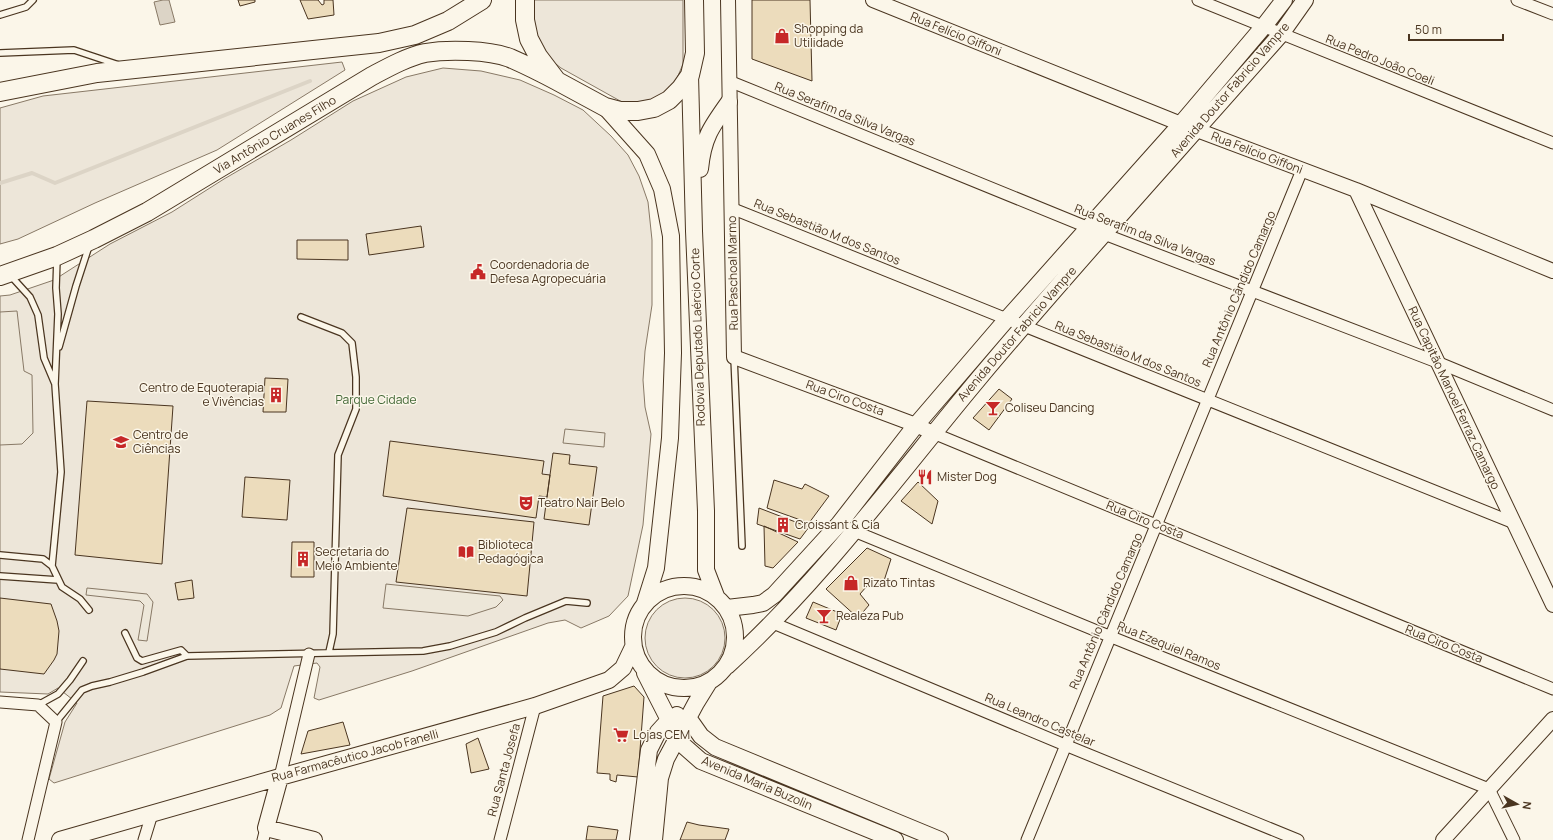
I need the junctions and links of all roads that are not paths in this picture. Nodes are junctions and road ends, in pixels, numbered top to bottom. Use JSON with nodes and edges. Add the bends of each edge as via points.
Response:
{"nodes":[{"id":1,"x":34,"y":0,"type":"edge"},
{"id":2,"x":482,"y":0,"type":"edge"},
{"id":3,"x":525,"y":0,"type":"edge"},
{"id":4,"x":694,"y":0,"type":"edge"},
{"id":5,"x":728,"y":0,"type":"edge"},
{"id":6,"x":873,"y":0,"type":"edge"},
{"id":7,"x":1198,"y":0,"type":"edge"},
{"id":8,"x":1284,"y":0,"type":"edge"},
{"id":9,"x":1305,"y":0,"type":"edge"},
{"id":10,"x":1517,"y":0,"type":"edge"},
{"id":11,"x":1553,"y":14,"type":"edge"},
{"id":12,"x":0,"y":15,"type":"edge"},
{"id":13,"x":1264,"y":26,"type":"junction"},
{"id":14,"x":1281,"y":34,"type":"junction"},
{"id":15,"x":0,"y":52,"type":"edge"},
{"id":16,"x":133,"y":69,"type":"junction"},
{"id":17,"x":690,"y":75,"type":"junction"},
{"id":18,"x":557,"y":81,"type":"junction"},
{"id":19,"x":729,"y":81,"type":"junction"},
{"id":20,"x":0,"y":92,"type":"edge"},
{"id":21,"x":730,"y":102,"type":"junction"},
{"id":22,"x":605,"y":107,"type":"junction"},
{"id":23,"x":1181,"y":124,"type":"junction"},
{"id":24,"x":1197,"y":131,"type":"junction"},
{"id":25,"x":1553,"y":143,"type":"edge"},
{"id":26,"x":1302,"y":170,"type":"junction"},
{"id":27,"x":1356,"y":190,"type":"junction"},
{"id":28,"x":731,"y":208,"type":"junction"},
{"id":29,"x":1089,"y":228,"type":"junction"},
{"id":30,"x":694,"y":231,"type":"junction"},
{"id":31,"x":1104,"y":234,"type":"junction"},
{"id":32,"x":90,"y":241,"type":"junction"},
{"id":33,"x":57,"y":256,"type":"junction"},
{"id":34,"x":1553,"y":271,"type":"edge"},
{"id":35,"x":4,"y":274,"type":"edge"},
{"id":36,"x":1252,"y":291,"type":"junction"},
{"id":37,"x":302,"y":317,"type":"dead end"},
{"id":38,"x":1008,"y":319,"type":"junction"},
{"id":39,"x":1023,"y":325,"type":"junction"},
{"id":40,"x":734,"y":357,"type":"junction"},
{"id":41,"x":44,"y":358,"type":"junction"},
{"id":42,"x":55,"y":359,"type":"junction"},
{"id":43,"x":1437,"y":362,"type":"junction"},
{"id":44,"x":55,"y":384,"type":"junction"},
{"id":45,"x":1207,"y":400,"type":"junction"},
{"id":46,"x":1553,"y":410,"type":"edge"},
{"id":47,"x":916,"y":425,"type":"junction"},
{"id":48,"x":933,"y":433,"type":"junction"},
{"id":49,"x":839,"y":524,"type":"junction"},
{"id":50,"x":1514,"y":524,"type":"junction"},
{"id":51,"x":1157,"y":525,"type":"junction"},
{"id":52,"x":854,"y":531,"type":"junction"},
{"id":53,"x":742,"y":546,"type":"dead end"},
{"id":54,"x":0,"y":554,"type":"edge"},
{"id":55,"x":52,"y":566,"type":"junction"},
{"id":56,"x":0,"y":576,"type":"edge"},
{"id":57,"x":58,"y":580,"type":"junction"},
{"id":58,"x":721,"y":602,"type":"junction"},
{"id":59,"x":587,"y":603,"type":"dead end"},
{"id":60,"x":645,"y":603,"type":"junction"},
{"id":61,"x":1553,"y":605,"type":"edge"},
{"id":62,"x":89,"y":610,"type":"dead end"},
{"id":63,"x":773,"y":623,"type":"junction"},
{"id":64,"x":125,"y":633,"type":"dead end"},
{"id":65,"x":1109,"y":636,"type":"junction"},
{"id":66,"x":633,"y":647,"type":"junction"},
{"id":67,"x":328,"y":652,"type":"junction"},
{"id":68,"x":309,"y":654,"type":"junction"},
{"id":69,"x":187,"y":656,"type":"junction"},
{"id":70,"x":83,"y":661,"type":"dead end"},
{"id":71,"x":641,"y":666,"type":"junction"},
{"id":72,"x":727,"y":666,"type":"junction"},
{"id":73,"x":709,"y":682,"type":"junction"},
{"id":74,"x":1553,"y":689,"type":"edge"},
{"id":75,"x":0,"y":702,"type":"edge"},
{"id":76,"x":696,"y":703,"type":"junction"},
{"id":77,"x":38,"y":705,"type":"junction"},
{"id":78,"x":534,"y":706,"type":"junction"},
{"id":79,"x":689,"y":719,"type":"junction"},
{"id":80,"x":1553,"y":719,"type":"edge"},
{"id":81,"x":669,"y":720,"type":"junction"},
{"id":82,"x":56,"y":722,"type":"junction"},
{"id":83,"x":676,"y":739,"type":"junction"},
{"id":84,"x":1065,"y":745,"type":"junction"},
{"id":85,"x":280,"y":777,"type":"junction"},
{"id":86,"x":1489,"y":789,"type":"junction"},
{"id":87,"x":152,"y":814,"type":"junction"},
{"id":88,"x":265,"y":834,"type":"edge"},
{"id":89,"x":28,"y":840,"type":"edge"},
{"id":90,"x":60,"y":840,"type":"edge"},
{"id":91,"x":144,"y":840,"type":"edge"},
{"id":92,"x":314,"y":840,"type":"edge"},
{"id":93,"x":500,"y":840,"type":"edge"},
{"id":94,"x":638,"y":840,"type":"edge"},
{"id":95,"x":654,"y":840,"type":"edge"},
{"id":96,"x":895,"y":840,"type":"edge"},
{"id":97,"x":940,"y":840,"type":"edge"},
{"id":98,"x":1026,"y":840,"type":"edge"},
{"id":99,"x":1298,"y":840,"type":"edge"},
{"id":100,"x":1443,"y":840,"type":"edge"},
{"id":101,"x":1514,"y":840,"type":"edge"}],
"edges":[{"from":1,"to":12,"type":"lane","via":[[26,7]]},
{"from":2,"to":16,"type":"main road","via":[[415,35],[387,41]]},
{"from":3,"to":18,"type":"main road","via":[[525,20],[529,39]]},
{"from":4,"to":17,"type":"main road","via":[[695,53]]},
{"from":5,"to":19,"type":"street","name":"Rua Paschoal Marmo"},
{"from":6,"to":23,"type":"street","name":"Rua Felício Giffoni"},
{"from":7,"to":13,"type":"street","name":"Rua Pedro João Coeli"},
{"from":8,"to":13,"type":"main road","name":"Avenida Doutor Fabricio Vampre"},
{"from":9,"to":14,"type":"main road","name":"Avenida Doutor Fabricio Vampre"},
{"from":10,"to":11,"type":"street"},
{"from":13,"to":14,"type":"street","name":"Rua Pedro João Coeli"},
{"from":13,"to":23,"type":"main road","name":"Avenida Doutor Fabricio Vampre"},
{"from":14,"to":24,"type":"main road","name":"Avenida Doutor Fabricio Vampre"},
{"from":14,"to":25,"type":"street","name":"Rua Pedro João Coeli"},
{"from":15,"to":16,"type":"lane","via":[[74,50]]},
{"from":16,"to":20,"type":"main road","via":[[97,73]]},
{"from":17,"to":22,"type":"main road","name":"Via Antônio Cruanes Filho","via":[[669,100],[654,108],[620,111]]},
{"from":17,"to":30,"type":"main road","name":"Rodovia Deputado Laércio Corte"},
{"from":18,"to":22,"type":"main road","name":"Via Antônio Cruanes Filho"},
{"from":18,"to":32,"type":"main road","name":"Via Antônio Cruanes Filho","via":[[509,58],[481,52],[424,53],[372,76],[147,212]]},
{"from":19,"to":21,"type":"street","name":"Rua Paschoal Marmo"},
{"from":19,"to":29,"type":"street","name":"Rua Serafim da Silva Vargas"},
{"from":21,"to":28,"type":"street","name":"Rua Paschoal Marmo"},
{"from":21,"to":30,"type":"main road","via":[[710,128],[701,152]]},
{"from":22,"to":60,"type":"main road","name":"Rodovia Deputado Laércio Corte","via":[[647,154],[662,189],[671,236],[673,353],[670,438],[656,568]]},
{"from":23,"to":24,"type":"street","name":"Rua Felício Giffoni"},
{"from":23,"to":29,"type":"main road","name":"Avenida Doutor Fabricio Vampre"},
{"from":24,"to":26,"type":"street","name":"Rua Felício Giffoni"},
{"from":24,"to":31,"type":"main road","name":"Avenida Doutor Fabricio Vampre"},
{"from":26,"to":27,"type":"street","name":"Rua Felício Giffoni"},
{"from":26,"to":36,"type":"street","name":"Rua Antônio Cândido Camargo"},
{"from":27,"to":34,"type":"street","name":"Rua Felício Giffoni"},
{"from":27,"to":43,"type":"street","name":"Rua Capitão Manoel Ferraz Camargo"},
{"from":28,"to":38,"type":"street","name":"Rua Sebastião M dos Santos"},
{"from":28,"to":40,"type":"street","name":"Rua Paschoal Marmo"},
{"from":29,"to":31,"type":"street","name":"Rua Serafim da Silva Vargas"},
{"from":29,"to":38,"type":"main road","name":"Avenida Doutor Fabricio Vampre"},
{"from":30,"to":58,"type":"main road","name":"Rodovia Deputado Laércio Corte","via":[[706,511],[706,570]]},
{"from":31,"to":36,"type":"street","name":"Rua Serafim da Silva Vargas"},
{"from":31,"to":39,"type":"main road","name":"Avenida Doutor Fabricio Vampre"},
{"from":32,"to":33,"type":"main road","name":"Via Antônio Cruanes Filho"},
{"from":32,"to":42,"type":"lane"},
{"from":33,"to":35,"type":"main road","name":"Via Antônio Cruanes Filho"},
{"from":33,"to":42,"type":"lane","via":[[58,314]]},
{"from":35,"to":41,"type":"lane","via":[[30,297],[38,315]]},
{"from":36,"to":43,"type":"street","name":"Rua Serafim da Silva Vargas"},
{"from":36,"to":45,"type":"street","name":"Rua Antônio Cândido Camargo"},
{"from":37,"to":67,"type":"lane","via":[[342,332],[352,343],[356,377],[356,409],[338,455],[333,634]]},
{"from":38,"to":39,"type":"street","name":"Rua Sebastião M dos Santos"},
{"from":38,"to":47,"type":"main road","name":"Avenida Doutor Fabricio Vampre"},
{"from":39,"to":45,"type":"street","name":"Rua Sebastião M dos Santos"},
{"from":39,"to":48,"type":"main road","name":"Avenida Doutor Fabricio Vampre"},
{"from":40,"to":47,"type":"street","name":"Rua Ciro Costa"},
{"from":40,"to":53,"type":"lane","name":"Rua Paschoal Marmo"},
{"from":41,"to":42,"type":"lane"},
{"from":41,"to":44,"type":"lane"},
{"from":42,"to":44,"type":"lane"},
{"from":43,"to":46,"type":"street","name":"Rua Serafim da Silva Vargas"},
{"from":43,"to":50,"type":"street","name":"Rua Capitão Manoel Ferraz Camargo"},
{"from":44,"to":55,"type":"lane","via":[[61,472]]},
{"from":45,"to":50,"type":"street","name":"Rua Sebastião M dos Santos"},
{"from":45,"to":51,"type":"street","name":"Rua Antônio Cândido Camargo"},
{"from":47,"to":48,"type":"street","name":"Rua Ciro Costa"},
{"from":47,"to":49,"type":"main road","name":"Avenida Doutor Fabricio Vampre"},
{"from":48,"to":51,"type":"street","name":"Rua Ciro Costa"},
{"from":48,"to":52,"type":"main road","name":"Avenida Doutor Fabricio Vampre"},
{"from":49,"to":52,"type":"street","name":"Rua Ezequiel Ramos"},
{"from":49,"to":58,"type":"main road","name":"Avenida Doutor Fabricio Vampre","via":[[774,595],[763,603]]},
{"from":50,"to":61,"type":"street","name":"Rua Capitão Manoel Ferraz Camargo"},
{"from":51,"to":65,"type":"street","name":"Rua Antônio Cândido Camargo"},
{"from":51,"to":74,"type":"street","name":"Rua Ciro Costa"},
{"from":52,"to":63,"type":"main road","name":"Avenida Doutor Fabricio Vampre"},
{"from":52,"to":65,"type":"street","name":"Rua Ezequiel Ramos"},
{"from":54,"to":55,"type":"lane","via":[[43,559]]},
{"from":55,"to":57,"type":"lane"},
{"from":56,"to":57,"type":"lane"},
{"from":57,"to":62,"type":"lane","via":[[62,587],[80,599]]},
{"from":58,"to":60,"type":"main road","via":[[702,589],[687,585],[657,592]]},
{"from":58,"to":72,"type":"main road","via":[[733,622],[736,637]]},
{"from":59,"to":67,"type":"lane","via":[[566,601],[496,632],[450,646],[423,651]]},
{"from":60,"to":66,"type":"main road","via":[[632,631]]},
{"from":63,"to":72,"type":"main road","name":"Avenida Doutor Fabricio Vampre"},
{"from":63,"to":84,"type":"street","name":"Rua Leandro Castelar"},
{"from":64,"to":69,"type":"lane","via":[[137,658],[142,661],[181,650]]},
{"from":65,"to":84,"type":"street","name":"Rua Antônio Cândido Camargo"},
{"from":65,"to":86,"type":"street","name":"Rua Ezequiel Ramos"},
{"from":66,"to":71,"type":"main road"},
{"from":66,"to":78,"type":"main road","name":"Rua Farmacêutico Jacob Fanelli","via":[[623,668],[609,680]]},
{"from":67,"to":68,"type":"lane"},
{"from":68,"to":69,"type":"lane"},
{"from":68,"to":85,"type":"street"},
{"from":69,"to":82,"type":"lane","via":[[82,690]]},
{"from":70,"to":77,"type":"lane","via":[[58,694]]},
{"from":71,"to":73,"type":"main road","via":[[658,682],[680,689],[695,688]]},
{"from":71,"to":81,"type":"main road","name":"Avenida Maria Buzolin"},
{"from":72,"to":73,"type":"main road"},
{"from":73,"to":76,"type":"main road"},
{"from":75,"to":77,"type":"street"},
{"from":76,"to":79,"type":"main road"},
{"from":76,"to":81,"type":"main road"},
{"from":77,"to":82,"type":"street"},
{"from":78,"to":85,"type":"main road","name":"Rua Farmacêutico Jacob Fanelli"},
{"from":78,"to":93,"type":"street","name":"Rua Santa Josefa"},
{"from":79,"to":83,"type":"main road"},
{"from":79,"to":97,"type":"main road","name":"Avenida Maria Buzolin","via":[[701,736],[715,747]]},
{"from":80,"to":86,"type":"street"},
{"from":81,"to":83,"type":"main road","name":"Avenida Maria Buzolin"},
{"from":81,"to":94,"type":"main road","via":[[658,732],[649,750]]},
{"from":82,"to":89,"type":"street"},
{"from":83,"to":95,"type":"main road","via":[[660,778]]},
{"from":83,"to":96,"type":"main road","name":"Avenida Maria Buzolin","via":[[701,761]]},
{"from":84,"to":98,"type":"street","name":"Rua Antônio Cândido Camargo"},
{"from":84,"to":99,"type":"street","name":"Rua Leandro Castelar"},
{"from":85,"to":87,"type":"main road","name":"Rua Farmacêutico Jacob Fanelli"},
{"from":85,"to":88,"type":"main road"},
{"from":86,"to":100,"type":"street"},
{"from":86,"to":101,"type":"street"},
{"from":87,"to":90,"type":"main road","name":"Rua Farmacêutico Jacob Fanelli"},
{"from":87,"to":91,"type":"street"},
{"from":88,"to":92,"type":"main road"}]}
